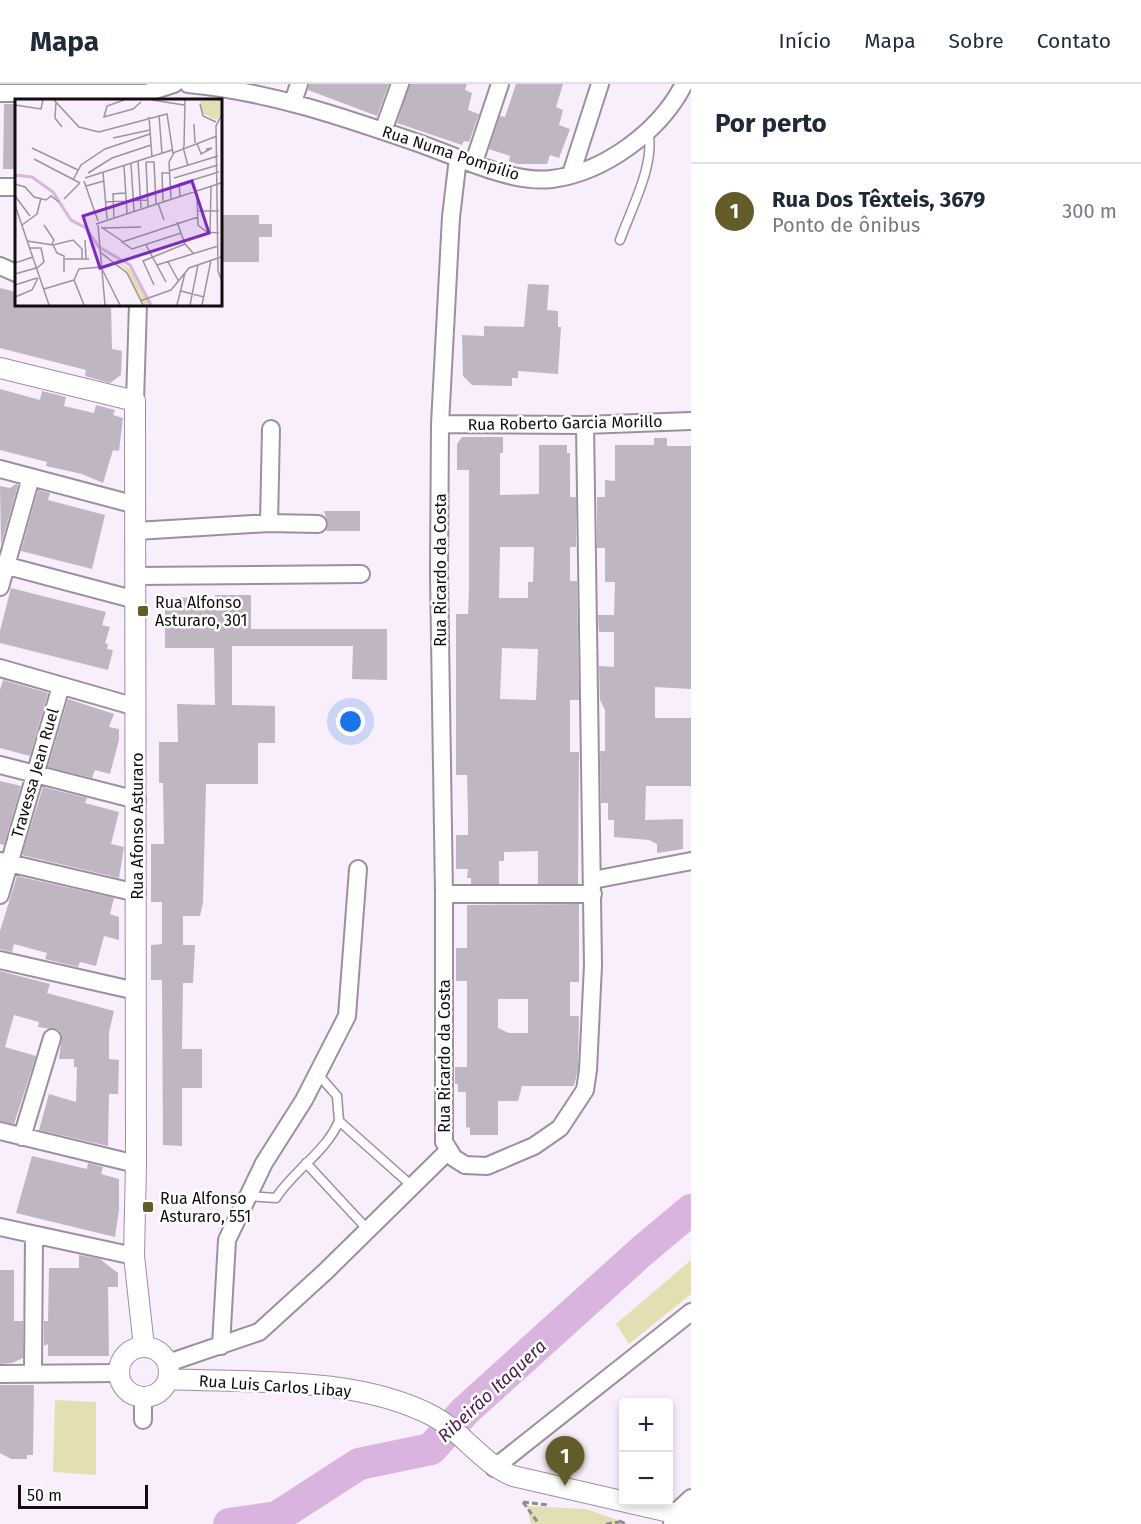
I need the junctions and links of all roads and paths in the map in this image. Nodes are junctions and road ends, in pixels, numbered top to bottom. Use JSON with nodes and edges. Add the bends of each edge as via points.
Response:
{"nodes":[{"id":1,"x":174,"y":84,"type":"edge"},
{"id":2,"x":197,"y":84,"type":"edge"},
{"id":3,"x":300,"y":84,"type":"edge"},
{"id":4,"x":400,"y":84,"type":"edge"},
{"id":5,"x":500,"y":84,"type":"edge"},
{"id":6,"x":600,"y":84,"type":"edge"},
{"id":7,"x":684,"y":84,"type":"edge"},
{"id":8,"x":146,"y":92,"type":"edge"},
{"id":9,"x":0,"y":93,"type":"edge"},
{"id":10,"x":293,"y":102,"type":"junction"},
{"id":11,"x":383,"y":131,"type":"junction"},
{"id":12,"x":648,"y":131,"type":"junction"},
{"id":13,"x":466,"y":160,"type":"junction"},
{"id":14,"x":571,"y":174,"type":"junction"},
{"id":15,"x":15,"y":187,"type":"edge"},
{"id":16,"x":0,"y":188,"type":"edge"},
{"id":17,"x":620,"y":240,"type":"dead end"},
{"id":18,"x":0,"y":266,"type":"edge"},
{"id":19,"x":15,"y":273,"type":"edge"},
{"id":20,"x":138,"y":306,"type":"edge"},
{"id":21,"x":0,"y":368,"type":"edge"},
{"id":22,"x":135,"y":401,"type":"junction"},
{"id":23,"x":691,"y":421,"type":"edge"},
{"id":24,"x":440,"y":424,"type":"junction"},
{"id":25,"x":585,"y":425,"type":"junction"},
{"id":26,"x":271,"y":429,"type":"dead end"},
{"id":27,"x":0,"y":469,"type":"edge"},
{"id":28,"x":30,"y":477,"type":"junction"},
{"id":29,"x":136,"y":505,"type":"junction"},
{"id":30,"x":268,"y":523,"type":"junction"},
{"id":31,"x":318,"y":524,"type":"dead end"},
{"id":32,"x":136,"y":531,"type":"junction"},
{"id":33,"x":3,"y":565,"type":"edge"},
{"id":34,"x":361,"y":574,"type":"dead end"},
{"id":35,"x":136,"y":576,"type":"junction"},
{"id":36,"x":0,"y":587,"type":"edge"},
{"id":37,"x":136,"y":600,"type":"junction"},
{"id":38,"x":0,"y":668,"type":"edge"},
{"id":39,"x":61,"y":686,"type":"junction"},
{"id":40,"x":136,"y":707,"type":"junction"},
{"id":41,"x":0,"y":765,"type":"edge"},
{"id":42,"x":34,"y":773,"type":"junction"},
{"id":43,"x":136,"y":800,"type":"junction"},
{"id":44,"x":691,"y":861,"type":"edge"},
{"id":45,"x":5,"y":862,"type":"edge"},
{"id":46,"x":358,"y":869,"type":"dead end"},
{"id":47,"x":593,"y":887,"type":"junction"},
{"id":48,"x":137,"y":893,"type":"junction"},
{"id":49,"x":444,"y":894,"type":"junction"},
{"id":50,"x":0,"y":895,"type":"edge"},
{"id":51,"x":0,"y":960,"type":"edge"},
{"id":52,"x":136,"y":991,"type":"junction"},
{"id":53,"x":52,"y":1038,"type":"dead end"},
{"id":54,"x":317,"y":1073,"type":"junction"},
{"id":55,"x":339,"y":1121,"type":"junction"},
{"id":56,"x":0,"y":1131,"type":"edge"},
{"id":57,"x":22,"y":1137,"type":"junction"},
{"id":58,"x":449,"y":1150,"type":"junction"},
{"id":59,"x":306,"y":1163,"type":"junction"},
{"id":60,"x":136,"y":1164,"type":"junction"},
{"id":61,"x":412,"y":1186,"type":"junction"},
{"id":62,"x":248,"y":1196,"type":"junction"},
{"id":63,"x":0,"y":1227,"type":"edge"},
{"id":64,"x":368,"y":1230,"type":"junction"},
{"id":65,"x":34,"y":1235,"type":"junction"},
{"id":66,"x":134,"y":1256,"type":"junction"},
{"id":67,"x":691,"y":1312,"type":"edge"},
{"id":68,"x":221,"y":1346,"type":"junction"},
{"id":69,"x":144,"y":1347,"type":"junction"},
{"id":70,"x":168,"y":1371,"type":"junction"},
{"id":71,"x":33,"y":1372,"type":"junction"},
{"id":72,"x":119,"y":1373,"type":"junction"},
{"id":73,"x":0,"y":1374,"type":"edge"},
{"id":74,"x":143,"y":1397,"type":"junction"},
{"id":75,"x":143,"y":1420,"type":"dead end"},
{"id":76,"x":494,"y":1468,"type":"junction"},
{"id":77,"x":691,"y":1498,"type":"edge"},
{"id":78,"x":523,"y":1502,"type":"dead end"},
{"id":79,"x":680,"y":1518,"type":"edge"},
{"id":80,"x":620,"y":1521,"type":"dead end"},
{"id":81,"x":539,"y":1524,"type":"edge"},
{"id":82,"x":606,"y":1524,"type":"edge"}],
"edges":[{"from":1,"to":8,"type":"street"},
{"from":2,"to":10,"type":"street","name":"Rua Numa Pompílio"},
{"from":3,"to":10,"type":"street"},
{"from":4,"to":11,"type":"street"},
{"from":5,"to":13,"type":"street","name":"Rua Ricardo da Costa"},
{"from":6,"to":14,"type":"street"},
{"from":7,"to":12,"type":"street","name":"Rua Numa Pompílio","via":[[671,106]]},
{"from":8,"to":9,"type":"street"},
{"from":10,"to":11,"type":"street","name":"Rua Numa Pompílio"},
{"from":11,"to":13,"type":"street","name":"Rua Numa Pompílio"},
{"from":12,"to":14,"type":"street","name":"Rua Numa Pompílio","via":[[606,160]]},
{"from":12,"to":17,"type":"lane","via":[[649,159]]},
{"from":13,"to":14,"type":"street","name":"Rua Numa Pompílio","via":[[523,177],[551,179]]},
{"from":13,"to":24,"type":"street","name":"Rua Ricardo da Costa","via":[[452,207]]},
{"from":15,"to":16,"type":"street"},
{"from":18,"to":19,"type":"street"},
{"from":20,"to":22,"type":"street","name":"Rua Afonso Asturaro"},
{"from":21,"to":22,"type":"street"},
{"from":22,"to":29,"type":"street","name":"Rua Afonso Asturaro"},
{"from":23,"to":25,"type":"street","name":"Rua Roberto Garcia Morillo"},
{"from":24,"to":25,"type":"street","name":"Rua Roberto Garcia Morillo"},
{"from":24,"to":49,"type":"street","name":"Rua Ricardo da Costa"},
{"from":25,"to":47,"type":"street","name":"Rua Ricardo da Costa"},
{"from":26,"to":30,"type":"street"},
{"from":27,"to":28,"type":"street"},
{"from":28,"to":29,"type":"street"},
{"from":28,"to":33,"type":"street"},
{"from":29,"to":32,"type":"street","name":"Rua Afonso Asturaro"},
{"from":30,"to":31,"type":"street"},
{"from":30,"to":32,"type":"street"},
{"from":32,"to":35,"type":"street","name":"Rua Afonso Asturaro"},
{"from":33,"to":36,"type":"street"},
{"from":33,"to":37,"type":"street"},
{"from":34,"to":35,"type":"street"},
{"from":35,"to":37,"type":"street","name":"Rua Afonso Asturaro"},
{"from":37,"to":40,"type":"street","name":"Rua Afonso Asturaro"},
{"from":38,"to":39,"type":"street"},
{"from":39,"to":40,"type":"street"},
{"from":39,"to":42,"type":"street","name":"Travessa Jean Ruel"},
{"from":40,"to":43,"type":"street","name":"Rua Afonso Asturaro"},
{"from":41,"to":42,"type":"street"},
{"from":42,"to":43,"type":"street"},
{"from":42,"to":45,"type":"street","name":"Travessa Jean Ruel"},
{"from":43,"to":48,"type":"street","name":"Rua Afonso Asturaro"},
{"from":44,"to":47,"type":"street"},
{"from":45,"to":48,"type":"street"},
{"from":45,"to":50,"type":"street","name":"Travessa Jean Ruel"},
{"from":46,"to":54,"type":"street","via":[[347,1016]]},
{"from":47,"to":49,"type":"street"},
{"from":47,"to":58,"type":"street","name":"Rua Ricardo da Costa","via":[[588,1070],[580,1100],[560,1128],[534,1146],[487,1166],[465,1165]]},
{"from":48,"to":52,"type":"street","name":"Rua Afonso Asturaro"},
{"from":49,"to":58,"type":"street","name":"Rua Ricardo da Costa","via":[[444,1142]]},
{"from":51,"to":52,"type":"street"},
{"from":52,"to":60,"type":"street","name":"Rua Afonso Asturaro"},
{"from":53,"to":57,"type":"street"},
{"from":54,"to":55,"type":"lane","via":[[337,1096]]},
{"from":54,"to":62,"type":"street"},
{"from":55,"to":59,"type":"lane","via":[[333,1136]]},
{"from":55,"to":61,"type":"lane"},
{"from":56,"to":57,"type":"street"},
{"from":57,"to":60,"type":"street"},
{"from":58,"to":61,"type":"street"},
{"from":59,"to":62,"type":"lane","via":[[276,1198]]},
{"from":59,"to":64,"type":"lane"},
{"from":60,"to":66,"type":"street","name":"Rua Afonso Asturaro"},
{"from":61,"to":64,"type":"street"},
{"from":62,"to":68,"type":"street","via":[[227,1240]]},
{"from":63,"to":65,"type":"street"},
{"from":64,"to":68,"type":"street","via":[[259,1332]]},
{"from":65,"to":66,"type":"street"},
{"from":65,"to":71,"type":"street"},
{"from":66,"to":69,"type":"street","name":"Rua Afonso Asturaro"},
{"from":67,"to":76,"type":"street"},
{"from":68,"to":70,"type":"street"},
{"from":69,"to":70,"type":"street","via":[[159,1351]]},
{"from":69,"to":72,"type":"street","via":[[123,1358]]},
{"from":70,"to":74,"type":"street","via":[[159,1392]]},
{"from":70,"to":76,"type":"street","name":"Rua Luis Carlos Libay","via":[[346,1389],[397,1400],[435,1417]]},
{"from":71,"to":72,"type":"street"},
{"from":71,"to":73,"type":"street"},
{"from":72,"to":74,"type":"street","via":[[127,1390]]},
{"from":74,"to":75,"type":"street"},
{"from":76,"to":79,"type":"street","name":"Rua Luis Carlos Libay","via":[[556,1488]]},
{"from":77,"to":79,"type":"street"},
{"from":78,"to":81,"type":"path"},
{"from":80,"to":82,"type":"path"}]}
